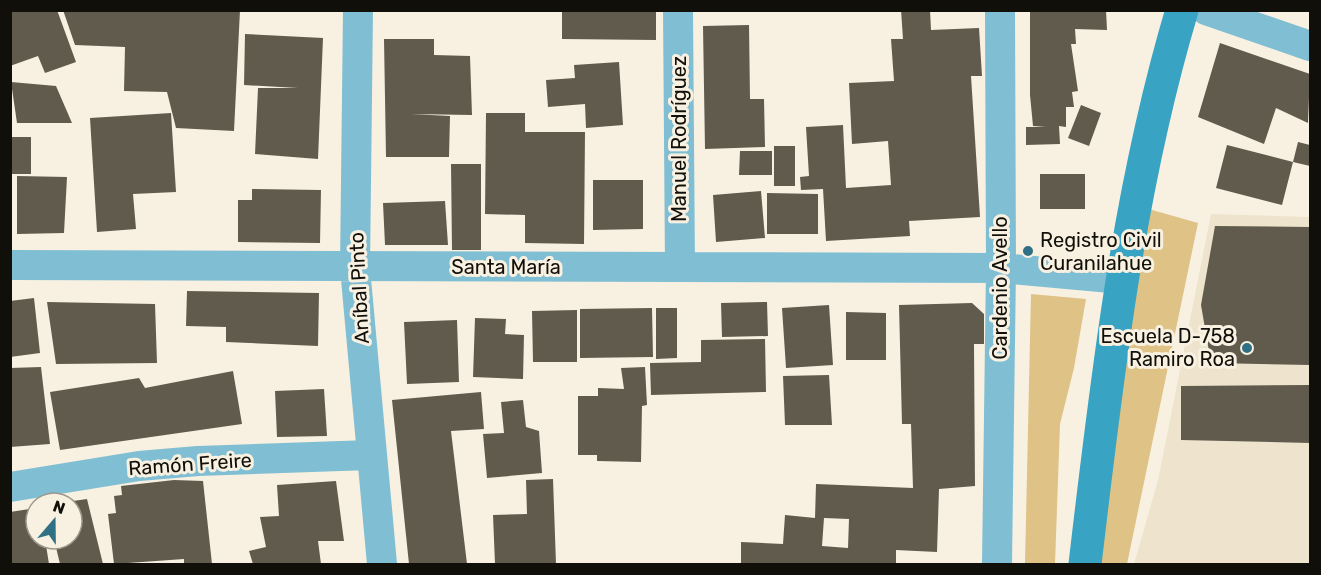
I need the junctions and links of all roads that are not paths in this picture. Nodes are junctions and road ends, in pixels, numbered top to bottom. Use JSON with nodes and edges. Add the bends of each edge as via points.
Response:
{"nodes":[{"id":1,"x":358,"y":10,"type":"edge"},
{"id":2,"x":678,"y":10,"type":"edge"},
{"id":3,"x":1000,"y":10,"type":"edge"},
{"id":4,"x":1182,"y":10,"type":"edge"},
{"id":5,"x":1206,"y":10,"type":"edge"},
{"id":6,"x":1311,"y":46,"type":"edge"},
{"id":7,"x":10,"y":265,"type":"edge"},
{"id":8,"x":680,"y":267,"type":"junction"},
{"id":9,"x":355,"y":268,"type":"junction"},
{"id":10,"x":1001,"y":268,"type":"junction"},
{"id":11,"x":1122,"y":279,"type":"junction"},
{"id":12,"x":370,"y":455,"type":"junction"},
{"id":13,"x":10,"y":487,"type":"edge"},
{"id":14,"x":382,"y":564,"type":"edge"},
{"id":15,"x":997,"y":564,"type":"edge"},
{"id":16,"x":1085,"y":564,"type":"edge"}],
"edges":[{"from":1,"to":9,"type":"street","name":"Aníbal Pinto"},
{"from":2,"to":8,"type":"street","name":"Manuel Rodríguez"},
{"from":3,"to":10,"type":"street","name":"Cardenio Avello"},
{"from":4,"to":11,"type":"main road","via":[[1143,159]]},
{"from":5,"to":6,"type":"street"},
{"from":7,"to":9,"type":"street","name":"Santa María"},
{"from":8,"to":9,"type":"street","name":"Santa María"},
{"from":8,"to":10,"type":"street","name":"Santa María"},
{"from":9,"to":12,"type":"street","name":"Aníbal Pinto"},
{"from":10,"to":11,"type":"street","name":"Santa María"},
{"from":10,"to":15,"type":"street","name":"Cardenio Avello"},
{"from":11,"to":16,"type":"main road"},
{"from":12,"to":13,"type":"street","name":"Ramón Freire","via":[[139,466]]},
{"from":12,"to":14,"type":"street","name":"Aníbal Pinto"}]}
